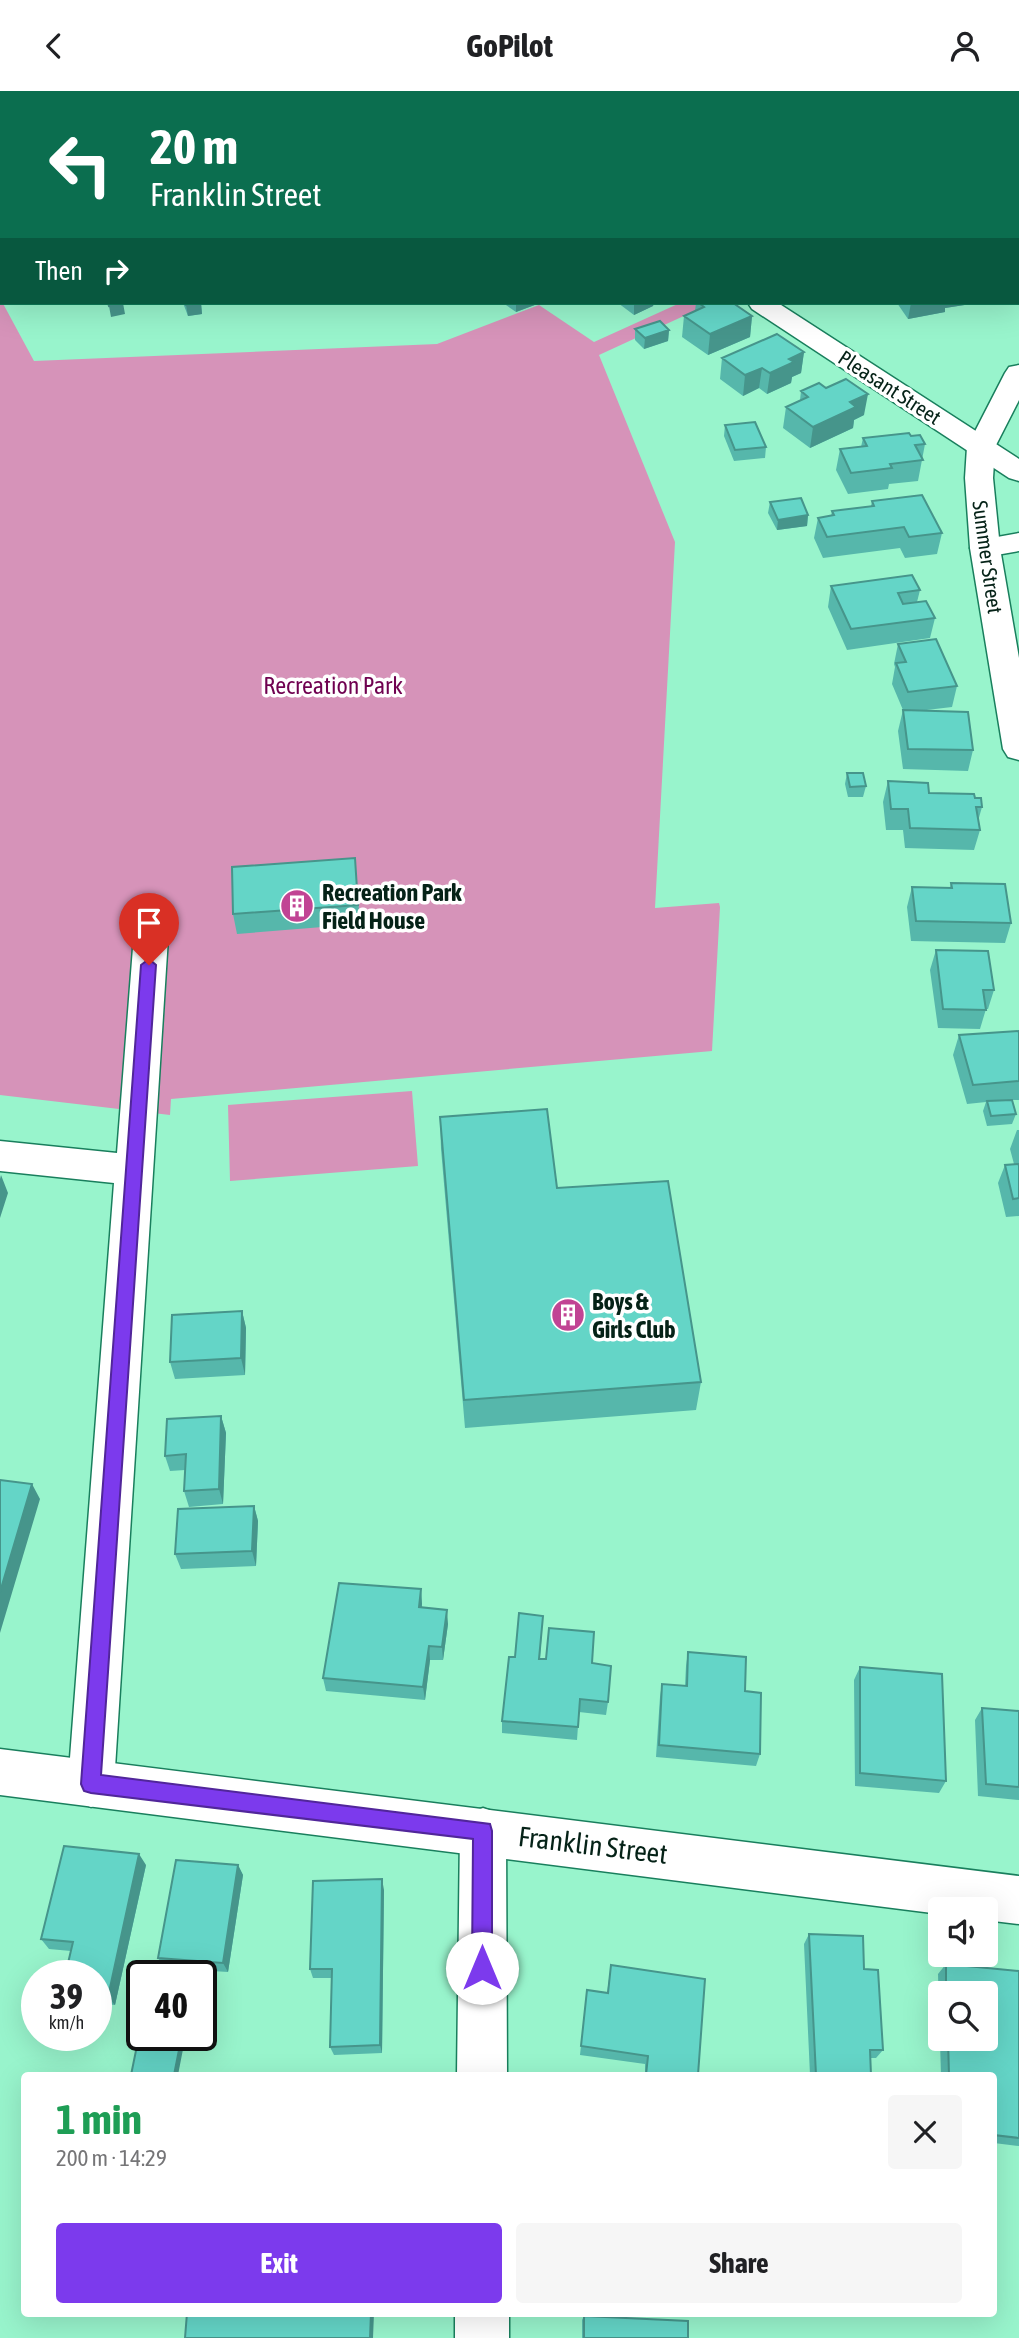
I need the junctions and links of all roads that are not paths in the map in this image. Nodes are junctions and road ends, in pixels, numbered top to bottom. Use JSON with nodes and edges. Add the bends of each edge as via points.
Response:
{"nodes":[{"id":1,"x":764,"y":305,"type":"edge"},
{"id":2,"x":1019,"y":373,"type":"edge"},
{"id":3,"x":981,"y":447,"type":"junction"},
{"id":4,"x":1019,"y":472,"type":"edge"},
{"id":5,"x":1019,"y":543,"type":"edge"},
{"id":6,"x":985,"y":548,"type":"junction"},
{"id":7,"x":1019,"y":749,"type":"edge"},
{"id":8,"x":152,"y":922,"type":"dead end"},
{"id":9,"x":0,"y":1156,"type":"edge"},
{"id":10,"x":134,"y":1170,"type":"junction"},
{"id":11,"x":0,"y":1772,"type":"edge"},
{"id":12,"x":91,"y":1784,"type":"junction"},
{"id":13,"x":483,"y":1831,"type":"junction"},
{"id":14,"x":1019,"y":1900,"type":"edge"},
{"id":15,"x":482,"y":2072,"type":"edge"},
{"id":16,"x":482,"y":2317,"type":"edge"},
{"id":17,"x":482,"y":2338,"type":"edge"}],
"edges":[{"from":1,"to":3,"type":"street","name":"Pleasant Street"},
{"from":2,"to":3,"type":"street","name":"Summer Street"},
{"from":3,"to":4,"type":"street","name":"Pleasant Street"},
{"from":3,"to":6,"type":"street","name":"Summer Street","via":[[979,509]]},
{"from":5,"to":6,"type":"street"},
{"from":6,"to":7,"type":"street","name":"Summer Street"},
{"from":8,"to":10,"type":"street"},
{"from":9,"to":10,"type":"street"},
{"from":10,"to":12,"type":"street"},
{"from":11,"to":12,"type":"street","name":"Franklin Street"},
{"from":12,"to":13,"type":"street","name":"Franklin Street"},
{"from":13,"to":14,"type":"street","name":"Franklin Street"},
{"from":13,"to":15,"type":"street"},
{"from":16,"to":17,"type":"street"}]}
